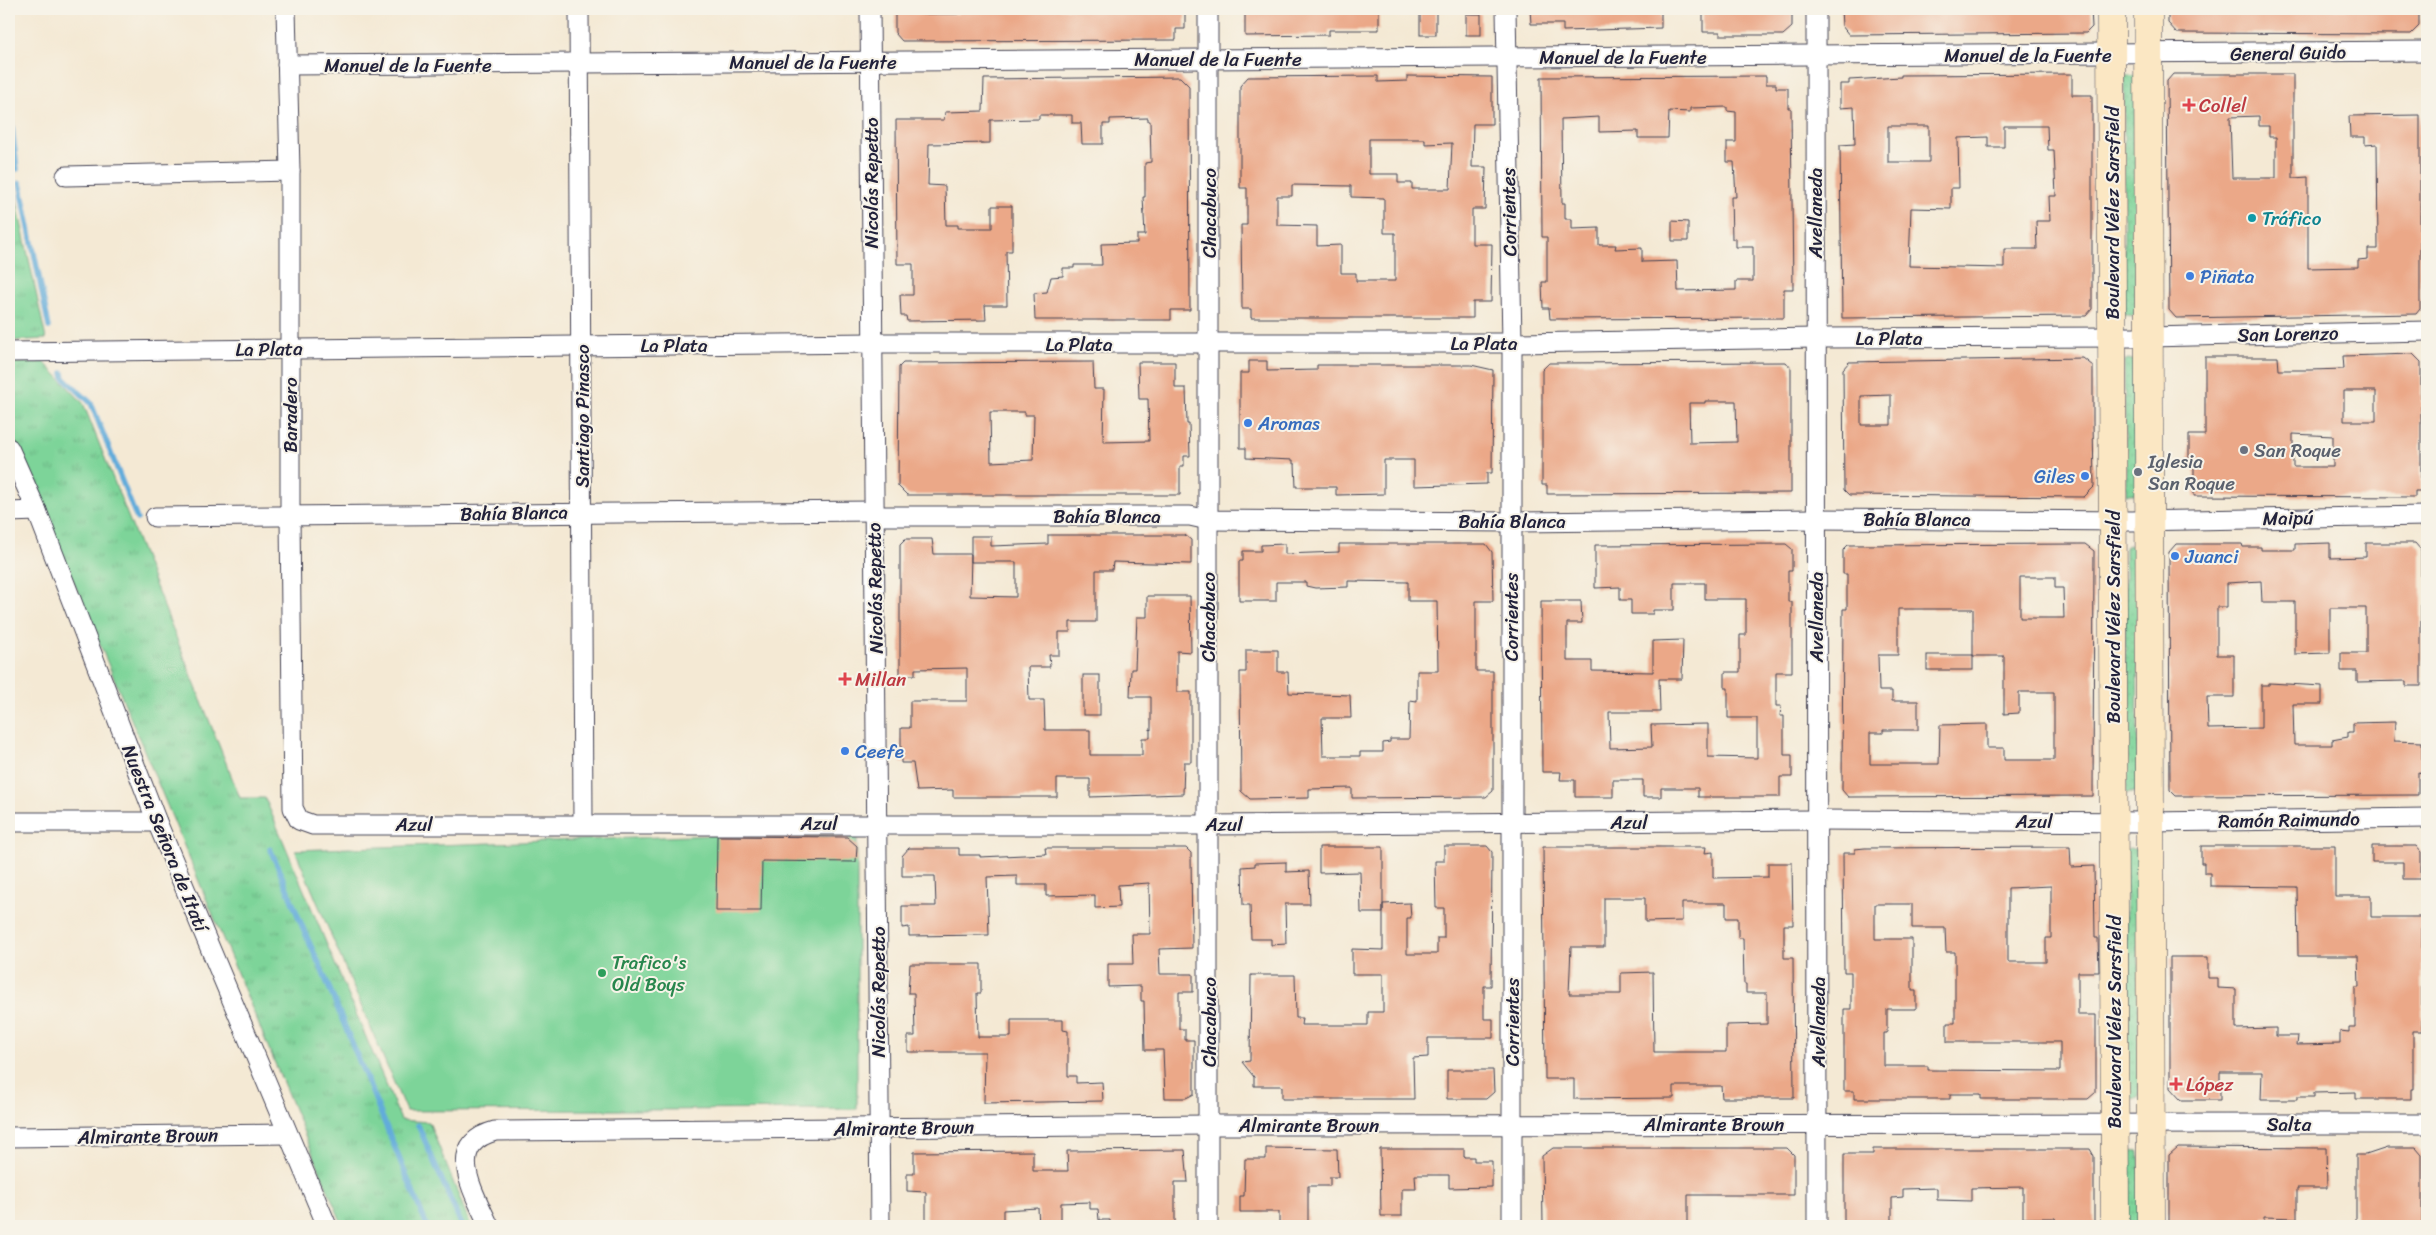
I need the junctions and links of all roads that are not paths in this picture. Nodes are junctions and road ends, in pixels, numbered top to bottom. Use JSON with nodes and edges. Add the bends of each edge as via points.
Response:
{"nodes":[{"id":1,"x":286,"y":9,"type":"edge"},
{"id":2,"x":579,"y":9,"type":"edge"},
{"id":3,"x":870,"y":9,"type":"edge"},
{"id":4,"x":1208,"y":9,"type":"edge"},
{"id":5,"x":1506,"y":9,"type":"edge"},
{"id":6,"x":1816,"y":9,"type":"edge"},
{"id":7,"x":2112,"y":9,"type":"edge"},
{"id":8,"x":2148,"y":9,"type":"edge"},
{"id":9,"x":2427,"y":51,"type":"edge"},
{"id":10,"x":2112,"y":54,"type":"junction"},
{"id":11,"x":2148,"y":54,"type":"junction"},
{"id":12,"x":1816,"y":56,"type":"junction"},
{"id":13,"x":1506,"y":58,"type":"junction"},
{"id":14,"x":1208,"y":59,"type":"junction"},
{"id":15,"x":870,"y":62,"type":"junction"},
{"id":16,"x":579,"y":63,"type":"junction"},
{"id":17,"x":288,"y":65,"type":"junction"},
{"id":18,"x":290,"y":171,"type":"junction"},
{"id":19,"x":66,"y":176,"type":"dead end"},
{"id":20,"x":2427,"y":331,"type":"edge"},
{"id":21,"x":2149,"y":337,"type":"junction"},
{"id":22,"x":1815,"y":338,"type":"junction"},
{"id":23,"x":2112,"y":338,"type":"junction"},
{"id":24,"x":872,"y":343,"type":"junction"},
{"id":25,"x":1210,"y":344,"type":"junction"},
{"id":26,"x":1512,"y":344,"type":"junction"},
{"id":27,"x":581,"y":345,"type":"junction"},
{"id":28,"x":290,"y":348,"type":"junction"},
{"id":29,"x":9,"y":352,"type":"edge"},
{"id":30,"x":9,"y":448,"type":"edge"},
{"id":31,"x":37,"y":511,"type":"junction"},
{"id":32,"x":9,"y":512,"type":"edge"},
{"id":33,"x":582,"y":512,"type":"junction"},
{"id":34,"x":874,"y":513,"type":"junction"},
{"id":35,"x":290,"y":516,"type":"junction"},
{"id":36,"x":2427,"y":516,"type":"edge"},
{"id":37,"x":155,"y":517,"type":"dead end"},
{"id":38,"x":1815,"y":519,"type":"junction"},
{"id":39,"x":1208,"y":520,"type":"junction"},
{"id":40,"x":2113,"y":520,"type":"junction"},
{"id":41,"x":2150,"y":520,"type":"junction"},
{"id":42,"x":1511,"y":522,"type":"junction"},
{"id":43,"x":2427,"y":818,"type":"edge"},
{"id":44,"x":299,"y":820,"type":"joint"},
{"id":45,"x":1817,"y":820,"type":"junction"},
{"id":46,"x":9,"y":822,"type":"edge"},
{"id":47,"x":157,"y":822,"type":"junction"},
{"id":48,"x":2114,"y":822,"type":"junction"},
{"id":49,"x":2150,"y":822,"type":"junction"},
{"id":50,"x":582,"y":823,"type":"junction"},
{"id":51,"x":1512,"y":823,"type":"junction"},
{"id":52,"x":877,"y":824,"type":"junction"},
{"id":53,"x":1209,"y":825,"type":"junction"},
{"id":54,"x":1818,"y":1124,"type":"junction"},
{"id":55,"x":2114,"y":1124,"type":"junction"},
{"id":56,"x":2151,"y":1124,"type":"junction"},
{"id":57,"x":2427,"y":1124,"type":"edge"},
{"id":58,"x":1208,"y":1125,"type":"junction"},
{"id":59,"x":1512,"y":1125,"type":"junction"},
{"id":60,"x":880,"y":1128,"type":"junction"},
{"id":61,"x":287,"y":1134,"type":"junction"},
{"id":62,"x":9,"y":1137,"type":"edge"},
{"id":63,"x":326,"y":1226,"type":"edge"},
{"id":64,"x":489,"y":1226,"type":"edge"},
{"id":65,"x":880,"y":1226,"type":"edge"},
{"id":66,"x":1208,"y":1226,"type":"edge"},
{"id":67,"x":1512,"y":1226,"type":"edge"},
{"id":68,"x":1817,"y":1226,"type":"edge"},
{"id":69,"x":2115,"y":1226,"type":"edge"},
{"id":70,"x":2151,"y":1226,"type":"edge"}],
"edges":[{"from":1,"to":17,"type":"street","name":"Baradero"},
{"from":2,"to":16,"type":"street","name":"Santiago Pinasco"},
{"from":3,"to":15,"type":"street","name":"Nicolás Repetto"},
{"from":4,"to":14,"type":"street","name":"Chacabuco"},
{"from":5,"to":13,"type":"street","name":"Corrientes"},
{"from":6,"to":12,"type":"street","name":"Avellaneda"},
{"from":7,"to":10,"type":"main road","name":"Boulevard Vélez Sarsfield"},
{"from":8,"to":11,"type":"main road","name":"Boulevard Vélez Sarsfield"},
{"from":9,"to":11,"type":"street","name":"General Guido"},
{"from":10,"to":11,"type":"street","name":"Manuel de la Fuente"},
{"from":10,"to":12,"type":"street","name":"Manuel de la Fuente"},
{"from":10,"to":23,"type":"main road","name":"Boulevard Vélez Sarsfield"},
{"from":11,"to":21,"type":"main road","name":"Boulevard Vélez Sarsfield"},
{"from":12,"to":13,"type":"street","name":"Manuel de la Fuente"},
{"from":12,"to":22,"type":"street","name":"Avellaneda"},
{"from":13,"to":14,"type":"street","name":"Manuel de la Fuente"},
{"from":13,"to":26,"type":"street","name":"Corrientes"},
{"from":14,"to":15,"type":"street","name":"Manuel de la Fuente"},
{"from":14,"to":25,"type":"street","name":"Chacabuco"},
{"from":15,"to":16,"type":"street","name":"Manuel de la Fuente"},
{"from":15,"to":24,"type":"street","name":"Nicolás Repetto"},
{"from":16,"to":17,"type":"street","name":"Manuel de la Fuente"},
{"from":16,"to":27,"type":"street","name":"Santiago Pinasco"},
{"from":17,"to":18,"type":"street","name":"Baradero"},
{"from":18,"to":19,"type":"street"},
{"from":18,"to":28,"type":"street","name":"Baradero"},
{"from":20,"to":21,"type":"street","name":"San Lorenzo"},
{"from":21,"to":23,"type":"street","name":"La Plata"},
{"from":21,"to":41,"type":"main road","name":"Boulevard Vélez Sarsfield"},
{"from":22,"to":23,"type":"street","name":"La Plata"},
{"from":22,"to":26,"type":"street","name":"La Plata"},
{"from":22,"to":38,"type":"street","name":"Avellaneda"},
{"from":23,"to":40,"type":"main road","name":"Boulevard Vélez Sarsfield"},
{"from":24,"to":25,"type":"street","name":"La Plata"},
{"from":24,"to":27,"type":"street","name":"La Plata"},
{"from":24,"to":34,"type":"street","name":"Nicolás Repetto"},
{"from":25,"to":26,"type":"street","name":"La Plata"},
{"from":25,"to":39,"type":"street","name":"Chacabuco"},
{"from":26,"to":42,"type":"street","name":"Corrientes"},
{"from":27,"to":28,"type":"street","name":"La Plata"},
{"from":27,"to":33,"type":"street","name":"Santiago Pinasco"},
{"from":28,"to":29,"type":"street","name":"La Plata"},
{"from":28,"to":35,"type":"street","name":"Baradero"},
{"from":30,"to":31,"type":"street","name":"Nuestra Señora de Itatí"},
{"from":31,"to":32,"type":"street"},
{"from":31,"to":47,"type":"street","name":"Nuestra Señora de Itatí"},
{"from":33,"to":34,"type":"street","name":"Bahía Blanca"},
{"from":33,"to":35,"type":"street","name":"Bahía Blanca"},
{"from":33,"to":50,"type":"street","name":"Santiago Pinasco"},
{"from":34,"to":39,"type":"street","name":"Bahía Blanca","via":[[1190,516]]},
{"from":34,"to":52,"type":"street","name":"Nicolás Repetto"},
{"from":35,"to":37,"type":"street","name":"Bahía Blanca"},
{"from":35,"to":44,"type":"street","name":"Baradero","via":[[293,808]]},
{"from":36,"to":41,"type":"street","name":"Maipú"},
{"from":38,"to":40,"type":"street","name":"Bahía Blanca"},
{"from":38,"to":42,"type":"street","name":"Bahía Blanca"},
{"from":38,"to":45,"type":"street","name":"Avellaneda"},
{"from":39,"to":42,"type":"street","name":"Bahía Blanca"},
{"from":39,"to":53,"type":"street","name":"Chacabuco"},
{"from":40,"to":41,"type":"street","name":"Bahía Blanca"},
{"from":40,"to":48,"type":"main road","name":"Boulevard Vélez Sarsfield"},
{"from":41,"to":49,"type":"main road","name":"Boulevard Vélez Sarsfield"},
{"from":42,"to":51,"type":"street","name":"Corrientes"},
{"from":43,"to":49,"type":"street","name":"Ramón Raimundo"},
{"from":44,"to":50,"type":"street","name":"Azul","via":[[313,825]]},
{"from":45,"to":48,"type":"street","name":"Azul"},
{"from":45,"to":51,"type":"street","name":"Azul"},
{"from":45,"to":54,"type":"street","name":"Avellaneda"},
{"from":46,"to":47,"type":"street"},
{"from":47,"to":61,"type":"street","name":"Nuestra Señora de Itatí"},
{"from":48,"to":49,"type":"street","name":"Azul"},
{"from":48,"to":55,"type":"main road","name":"Boulevard Vélez Sarsfield"},
{"from":49,"to":56,"type":"main road","name":"Boulevard Vélez Sarsfield"},
{"from":50,"to":52,"type":"street","name":"Azul"},
{"from":51,"to":53,"type":"street","name":"Azul"},
{"from":51,"to":59,"type":"street","name":"Corrientes"},
{"from":52,"to":53,"type":"street","name":"Azul"},
{"from":52,"to":60,"type":"street","name":"Nicolás Repetto"},
{"from":53,"to":58,"type":"street","name":"Chacabuco"},
{"from":54,"to":55,"type":"street","name":"Almirante Brown"},
{"from":54,"to":59,"type":"street","name":"Almirante Brown"},
{"from":54,"to":68,"type":"street","name":"Avellaneda"},
{"from":55,"to":56,"type":"street","name":"Almirante Brown"},
{"from":55,"to":69,"type":"main road","name":"Boulevard Vélez Sarsfield"},
{"from":56,"to":57,"type":"street","name":"Salta"},
{"from":56,"to":70,"type":"main road","name":"Boulevard Vélez Sarsfield"},
{"from":58,"to":59,"type":"street","name":"Almirante Brown"},
{"from":58,"to":60,"type":"street","name":"Almirante Brown"},
{"from":58,"to":66,"type":"street","name":"Chacabuco"},
{"from":59,"to":67,"type":"street","name":"Corrientes"},
{"from":60,"to":64,"type":"street","name":"Almirante Brown","via":[[495,1131],[481,1135],[471,1145],[465,1160],[469,1180]]},
{"from":60,"to":65,"type":"street","name":"Nicolás Repetto"},
{"from":61,"to":62,"type":"street","name":"Almirante Brown"},
{"from":61,"to":63,"type":"street","name":"Nuestra Señora de Itatí"}]}
